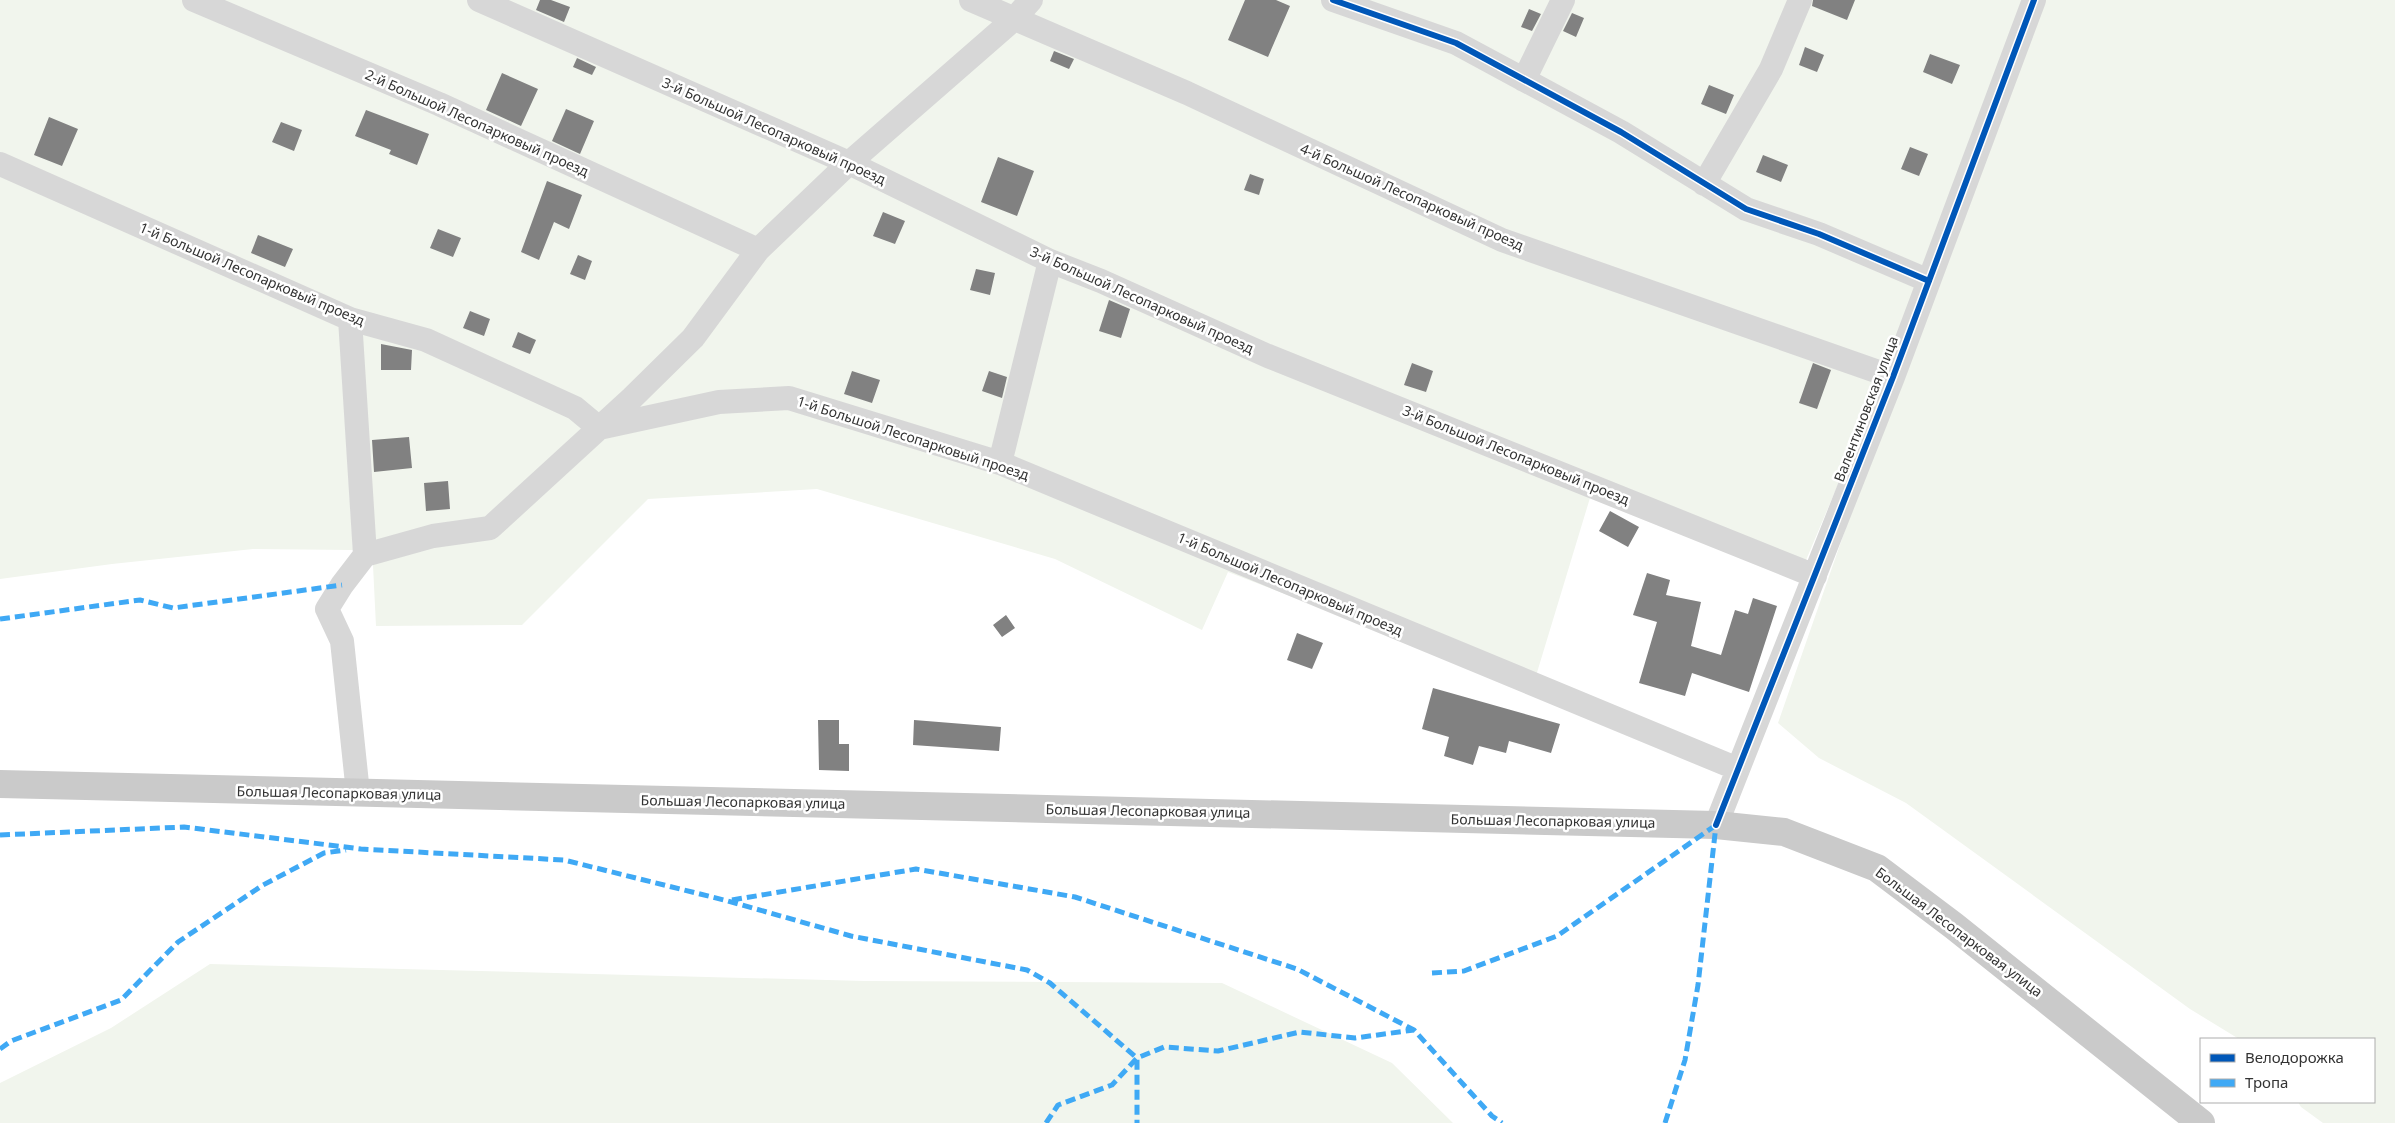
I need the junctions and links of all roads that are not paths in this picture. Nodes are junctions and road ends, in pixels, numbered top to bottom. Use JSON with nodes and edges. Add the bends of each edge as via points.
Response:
{"nodes":[{"id":1,"x":194,"y":0,"type":"edge"},
{"id":2,"x":479,"y":0,"type":"edge"},
{"id":3,"x":971,"y":0,"type":"edge"},
{"id":4,"x":1031,"y":0,"type":"edge"},
{"id":5,"x":1563,"y":0,"type":"edge"},
{"id":6,"x":1800,"y":0,"type":"edge"},
{"id":7,"x":2034,"y":0,"type":"edge"},
{"id":8,"x":1336,"y":1,"type":"edge"},
{"id":9,"x":1014,"y":19,"type":"junction"},
{"id":10,"x":1524,"y":80,"type":"junction"},
{"id":11,"x":849,"y":163,"type":"junction"},
{"id":12,"x":0,"y":164,"type":"edge"},
{"id":13,"x":1704,"y":184,"type":"junction"},
{"id":14,"x":758,"y":250,"type":"junction"},
{"id":15,"x":1050,"y":261,"type":"junction"},
{"id":16,"x":1929,"y":280,"type":"junction"},
{"id":17,"x":350,"y":319,"type":"junction"},
{"id":18,"x":1893,"y":377,"type":"junction"},
{"id":19,"x":599,"y":428,"type":"junction"},
{"id":20,"x":1000,"y":463,"type":"junction"},
{"id":21,"x":365,"y":555,"type":"junction"},
{"id":22,"x":1815,"y":576,"type":"junction"},
{"id":23,"x":1738,"y":769,"type":"junction"},
{"id":24,"x":0,"y":784,"type":"edge"},
{"id":25,"x":358,"y":793,"type":"junction"},
{"id":26,"x":1716,"y":825,"type":"junction"},
{"id":27,"x":2201,"y":1123,"type":"edge"}],
"edges":[{"from":1,"to":14,"type":"street","name":"2-й Большой Лесопарковый проезд","via":[[439,104]]},
{"from":2,"to":11,"type":"street","name":"3-й Большой Лесопарковый проезд"},
{"from":3,"to":9,"type":"street","name":"4-й Большой Лесопарковый проезд"},
{"from":4,"to":9,"type":"street"},
{"from":5,"to":10,"type":"street"},
{"from":6,"to":13,"type":"street","via":[[1771,70]]},
{"from":7,"to":16,"type":"street","name":"Валентиновская улица"},
{"from":8,"to":10,"type":"street","via":[[1456,44]]},
{"from":9,"to":11,"type":"street"},
{"from":9,"to":18,"type":"street","name":"4-й Большой Лесопарковый проезд","via":[[1187,93],[1502,240]]},
{"from":10,"to":13,"type":"street","via":[[1621,132]]},
{"from":11,"to":14,"type":"street"},
{"from":11,"to":15,"type":"street","name":"3-й Большой Лесопарковый проезд"},
{"from":12,"to":17,"type":"street","name":"1-й Большой Лесопарковый проезд"},
{"from":13,"to":16,"type":"street","via":[[1746,209],[1819,234]]},
{"from":14,"to":19,"type":"street","via":[[693,338]]},
{"from":15,"to":20,"type":"street"},
{"from":15,"to":22,"type":"street","name":"3-й Большой Лесопарковый проезд","via":[[1268,356]]},
{"from":16,"to":18,"type":"street","name":"Валентиновская улица"},
{"from":17,"to":19,"type":"street","name":"1-й Большой Лесопарковый проезд","via":[[426,340],[575,408]]},
{"from":17,"to":21,"type":"street"},
{"from":18,"to":22,"type":"street","name":"Валентиновская улица"},
{"from":19,"to":20,"type":"street","name":"1-й Большой Лесопарковый проезд","via":[[719,402],[789,398]]},
{"from":19,"to":21,"type":"street","via":[[490,528],[433,536]]},
{"from":20,"to":23,"type":"street","name":"1-й Большой Лесопарковый проезд"},
{"from":21,"to":25,"type":"street","via":[[327,609],[342,641]]},
{"from":22,"to":23,"type":"street","name":"Валентиновская улица"},
{"from":23,"to":26,"type":"street","name":"Валентиновская улица"},
{"from":24,"to":25,"type":"main road","name":"Большая Лесопарковая улица"},
{"from":25,"to":26,"type":"main road","name":"Большая Лесопарковая улица"},
{"from":26,"to":27,"type":"main road","name":"Большая Лесопарковая улица","via":[[1784,832],[1877,868]]}]}
